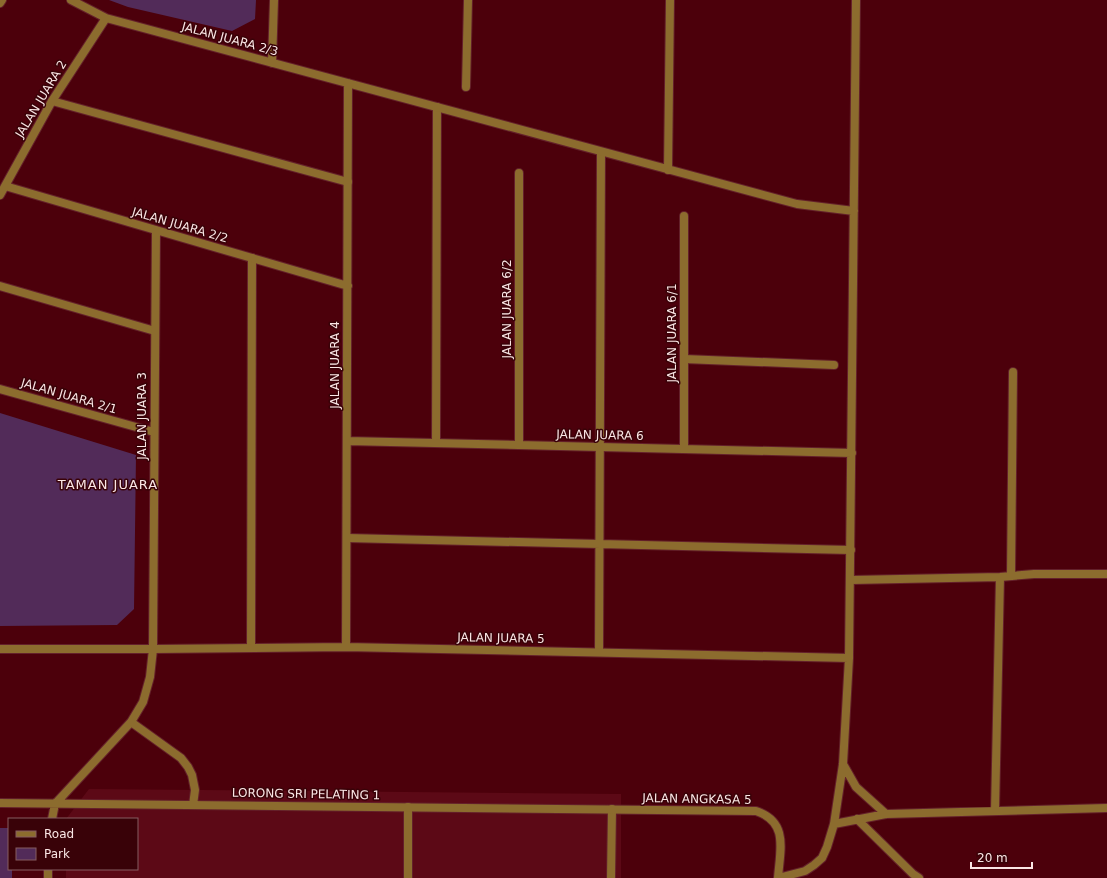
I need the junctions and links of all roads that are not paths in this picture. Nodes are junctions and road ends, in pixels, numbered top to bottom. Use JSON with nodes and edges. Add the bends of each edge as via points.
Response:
{"nodes":[{"id":1,"x":2,"y":0,"type":"edge"},
{"id":2,"x":71,"y":0,"type":"edge"},
{"id":3,"x":274,"y":0,"type":"edge"},
{"id":4,"x":468,"y":0,"type":"edge"},
{"id":5,"x":670,"y":0,"type":"edge"},
{"id":6,"x":856,"y":0,"type":"edge"},
{"id":7,"x":0,"y":3,"type":"edge"},
{"id":8,"x":106,"y":18,"type":"junction"},
{"id":9,"x":272,"y":62,"type":"junction"},
{"id":10,"x":348,"y":83,"type":"junction"},
{"id":11,"x":466,"y":87,"type":"dead end"},
{"id":12,"x":52,"y":101,"type":"junction"},
{"id":13,"x":437,"y":107,"type":"junction"},
{"id":14,"x":601,"y":152,"type":"junction"},
{"id":15,"x":668,"y":170,"type":"junction"},
{"id":16,"x":519,"y":173,"type":"dead end"},
{"id":17,"x":348,"y":182,"type":"junction"},
{"id":18,"x":5,"y":186,"type":"junction"},
{"id":19,"x":0,"y":195,"type":"edge"},
{"id":20,"x":854,"y":211,"type":"junction"},
{"id":21,"x":684,"y":216,"type":"dead end"},
{"id":22,"x":156,"y":230,"type":"junction"},
{"id":23,"x":252,"y":258,"type":"junction"},
{"id":24,"x":0,"y":286,"type":"edge"},
{"id":25,"x":348,"y":286,"type":"junction"},
{"id":26,"x":155,"y":330,"type":"junction"},
{"id":27,"x":684,"y":359,"type":"junction"},
{"id":28,"x":834,"y":366,"type":"dead end"},
{"id":29,"x":1013,"y":372,"type":"dead end"},
{"id":30,"x":0,"y":389,"type":"edge"},
{"id":31,"x":154,"y":432,"type":"junction"},
{"id":32,"x":347,"y":441,"type":"junction"},
{"id":33,"x":436,"y":443,"type":"junction"},
{"id":34,"x":519,"y":445,"type":"junction"},
{"id":35,"x":600,"y":447,"type":"junction"},
{"id":36,"x":684,"y":449,"type":"junction"},
{"id":37,"x":852,"y":453,"type":"junction"},
{"id":38,"x":346,"y":538,"type":"junction"},
{"id":39,"x":600,"y":544,"type":"junction"},
{"id":40,"x":851,"y":550,"type":"junction"},
{"id":41,"x":1107,"y":574,"type":"edge"},
{"id":42,"x":1011,"y":576,"type":"junction"},
{"id":43,"x":1000,"y":578,"type":"junction"},
{"id":44,"x":851,"y":580,"type":"junction"},
{"id":45,"x":346,"y":647,"type":"junction"},
{"id":46,"x":251,"y":648,"type":"junction"},
{"id":47,"x":0,"y":649,"type":"edge"},
{"id":48,"x":153,"y":649,"type":"junction"},
{"id":49,"x":599,"y":652,"type":"junction"},
{"id":50,"x":849,"y":658,"type":"junction"},
{"id":51,"x":131,"y":722,"type":"junction"},
{"id":52,"x":843,"y":764,"type":"junction"},
{"id":53,"x":0,"y":803,"type":"edge"},
{"id":54,"x":55,"y":804,"type":"junction"},
{"id":55,"x":193,"y":806,"type":"junction"},
{"id":56,"x":408,"y":807,"type":"junction"},
{"id":57,"x":1107,"y":808,"type":"edge"},
{"id":58,"x":612,"y":810,"type":"junction"},
{"id":59,"x":995,"y":811,"type":"junction"},
{"id":60,"x":886,"y":814,"type":"junction"},
{"id":61,"x":52,"y":818,"type":"edge"},
{"id":62,"x":857,"y":819,"type":"junction"},
{"id":63,"x":834,"y":824,"type":"junction"},
{"id":64,"x":408,"y":878,"type":"edge"},
{"id":65,"x":611,"y":878,"type":"edge"},
{"id":66,"x":778,"y":878,"type":"edge"},
{"id":67,"x":919,"y":878,"type":"edge"}],
"edges":[{"from":1,"to":7,"type":"street"},
{"from":2,"to":8,"type":"street","name":"JALAN JUARA 2/3"},
{"from":3,"to":9,"type":"street"},
{"from":4,"to":11,"type":"street"},
{"from":5,"to":15,"type":"street"},
{"from":6,"to":20,"type":"street"},
{"from":8,"to":9,"type":"street","name":"JALAN JUARA 2/3"},
{"from":8,"to":12,"type":"street","name":"JALAN JUARA 2"},
{"from":9,"to":10,"type":"street","name":"JALAN JUARA 2/3"},
{"from":10,"to":13,"type":"street","name":"JALAN JUARA 2/3"},
{"from":10,"to":17,"type":"street","name":"JALAN JUARA 4"},
{"from":12,"to":17,"type":"street"},
{"from":12,"to":18,"type":"street","name":"JALAN JUARA 2"},
{"from":13,"to":14,"type":"street","name":"JALAN JUARA 2/3"},
{"from":13,"to":33,"type":"street"},
{"from":14,"to":15,"type":"street","name":"JALAN JUARA 2/3"},
{"from":14,"to":35,"type":"street"},
{"from":15,"to":20,"type":"street","name":"JALAN JUARA 2/3","via":[[797,204]]},
{"from":16,"to":34,"type":"street","name":"JALAN JUARA 6/2"},
{"from":17,"to":25,"type":"street","name":"JALAN JUARA 4"},
{"from":18,"to":19,"type":"street","name":"JALAN JUARA 2"},
{"from":18,"to":22,"type":"street","name":"JALAN JUARA 2/2"},
{"from":20,"to":37,"type":"street"},
{"from":21,"to":27,"type":"street","name":"JALAN JUARA 6/1"},
{"from":22,"to":23,"type":"street","name":"JALAN JUARA 2/2"},
{"from":22,"to":26,"type":"street","name":"JALAN JUARA 3"},
{"from":23,"to":25,"type":"street","name":"JALAN JUARA 2/2"},
{"from":23,"to":46,"type":"street"},
{"from":24,"to":26,"type":"street"},
{"from":25,"to":32,"type":"street","name":"JALAN JUARA 4"},
{"from":26,"to":31,"type":"street","name":"JALAN JUARA 3"},
{"from":27,"to":28,"type":"street"},
{"from":27,"to":36,"type":"street","name":"JALAN JUARA 6/1"},
{"from":29,"to":42,"type":"street"},
{"from":30,"to":31,"type":"street","name":"JALAN JUARA 2/1"},
{"from":31,"to":48,"type":"street","name":"JALAN JUARA 3"},
{"from":32,"to":33,"type":"street","name":"JALAN JUARA 6"},
{"from":32,"to":38,"type":"street","name":"JALAN JUARA 4"},
{"from":33,"to":34,"type":"street","name":"JALAN JUARA 6"},
{"from":34,"to":35,"type":"street","name":"JALAN JUARA 6"},
{"from":35,"to":36,"type":"street","name":"JALAN JUARA 6"},
{"from":35,"to":39,"type":"street"},
{"from":36,"to":37,"type":"street","name":"JALAN JUARA 6"},
{"from":37,"to":40,"type":"street"},
{"from":38,"to":39,"type":"street"},
{"from":38,"to":45,"type":"street","name":"JALAN JUARA 4"},
{"from":39,"to":40,"type":"street"},
{"from":39,"to":49,"type":"street"},
{"from":40,"to":44,"type":"street"},
{"from":41,"to":42,"type":"street"},
{"from":42,"to":43,"type":"street"},
{"from":43,"to":44,"type":"street"},
{"from":43,"to":59,"type":"street"},
{"from":44,"to":50,"type":"street"},
{"from":45,"to":46,"type":"street","name":"JALAN JUARA 5"},
{"from":45,"to":49,"type":"street","name":"JALAN JUARA 5"},
{"from":46,"to":48,"type":"street","name":"JALAN JUARA 5"},
{"from":47,"to":48,"type":"street","name":"JALAN JUARA 5"},
{"from":48,"to":51,"type":"street","name":"JALAN JUARA 3","via":[[150,677],[143,702]]},
{"from":49,"to":50,"type":"street","name":"JALAN JUARA 5"},
{"from":50,"to":52,"type":"street"},
{"from":51,"to":54,"type":"street","name":"JALAN JUARA 3"},
{"from":51,"to":55,"type":"street","via":[[181,758],[188,767],[195,790]]},
{"from":52,"to":60,"type":"street","via":[[856,788]]},
{"from":52,"to":63,"type":"street"},
{"from":53,"to":54,"type":"street","name":"LORONG SRI PELATING 1"},
{"from":54,"to":55,"type":"street","name":"LORONG SRI PELATING 1"},
{"from":54,"to":61,"type":"street"},
{"from":55,"to":56,"type":"street","name":"LORONG SRI PELATING 1"},
{"from":56,"to":58,"type":"street","name":"LORONG SRI PELATING 1"},
{"from":56,"to":64,"type":"street"},
{"from":57,"to":59,"type":"street"},
{"from":58,"to":65,"type":"street"},
{"from":58,"to":66,"type":"street","name":"JALAN ANGKASA 5","via":[[756,811],[766,814],[773,819],[780,835]]},
{"from":59,"to":60,"type":"street"},
{"from":60,"to":62,"type":"street"},
{"from":62,"to":63,"type":"street"},
{"from":62,"to":67,"type":"street"},
{"from":63,"to":66,"type":"street","via":[[822,858],[805,871]]}]}
